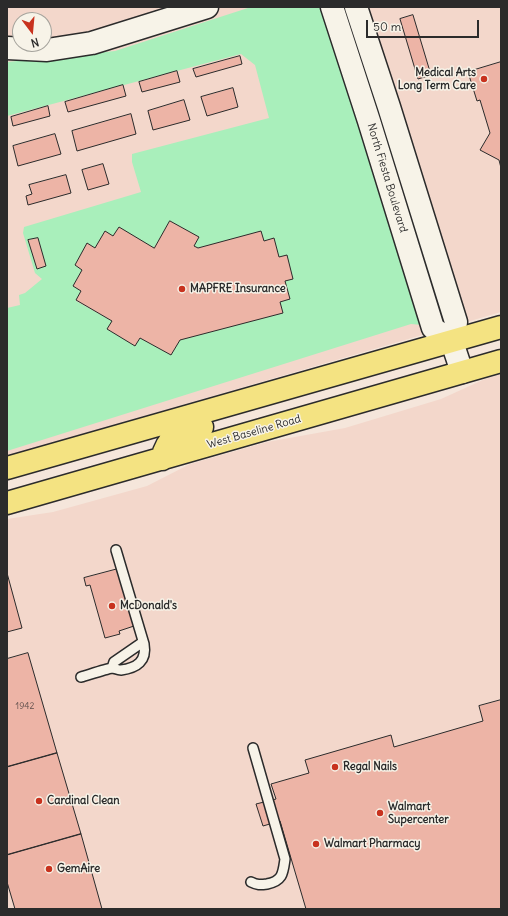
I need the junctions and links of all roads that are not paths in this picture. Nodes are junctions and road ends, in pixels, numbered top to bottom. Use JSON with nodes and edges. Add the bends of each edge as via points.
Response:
{"nodes":[{"id":1,"x":207,"y":7,"type":"edge"},
{"id":2,"x":332,"y":7,"type":"edge"},
{"id":3,"x":356,"y":7,"type":"edge"},
{"id":4,"x":7,"y":48,"type":"edge"},
{"id":5,"x":389,"y":107,"type":"junction"},
{"id":6,"x":369,"y":120,"type":"junction"},
{"id":7,"x":501,"y":328,"type":"edge"},
{"id":8,"x":452,"y":342,"type":"junction"},
{"id":9,"x":501,"y":361,"type":"edge"},
{"id":10,"x":462,"y":372,"type":"junction"},
{"id":11,"x":308,"y":383,"type":"junction"},
{"id":12,"x":162,"y":459,"type":"junction"},
{"id":13,"x":7,"y":468,"type":"edge"},
{"id":14,"x":7,"y":504,"type":"edge"},
{"id":15,"x":116,"y":550,"type":"dead end"},
{"id":16,"x":143,"y":642,"type":"junction"},
{"id":17,"x":112,"y":668,"type":"junction"},
{"id":18,"x":81,"y":677,"type":"dead end"},
{"id":19,"x":253,"y":748,"type":"dead end"},
{"id":20,"x":251,"y":882,"type":"dead end"}],
"edges":[{"from":1,"to":4,"type":"street","via":[[92,42],[47,50]]},
{"from":2,"to":6,"type":"street","name":"North Fiesta Boulevard"},
{"from":3,"to":5,"type":"street","name":"North Fiesta Boulevard"},
{"from":5,"to":6,"type":"street"},
{"from":5,"to":8,"type":"street","name":"North Fiesta Boulevard","via":[[456,322]]},
{"from":6,"to":8,"type":"street","name":"North Fiesta Boulevard","via":[[433,328]]},
{"from":7,"to":8,"type":"main road"},
{"from":8,"to":10,"type":"street","name":"North Fiesta Boulevard"},
{"from":8,"to":11,"type":"main road"},
{"from":9,"to":10,"type":"main road","name":"West Baseline Road"},
{"from":10,"to":12,"type":"main road","name":"West Baseline Road"},
{"from":11,"to":12,"type":"main road","via":[[238,417],[175,436],[166,445]]},
{"from":11,"to":13,"type":"main road"},
{"from":12,"to":14,"type":"main road","name":"West Baseline Road"},
{"from":15,"to":16,"type":"lane"},
{"from":16,"to":17,"type":"lane","via":[[114,662]]},
{"from":16,"to":17,"type":"lane","via":[[144,658],[140,662],[120,670]]},
{"from":17,"to":18,"type":"lane"},
{"from":19,"to":20,"type":"lane","via":[[285,859],[280,879],[263,885]]}]}
